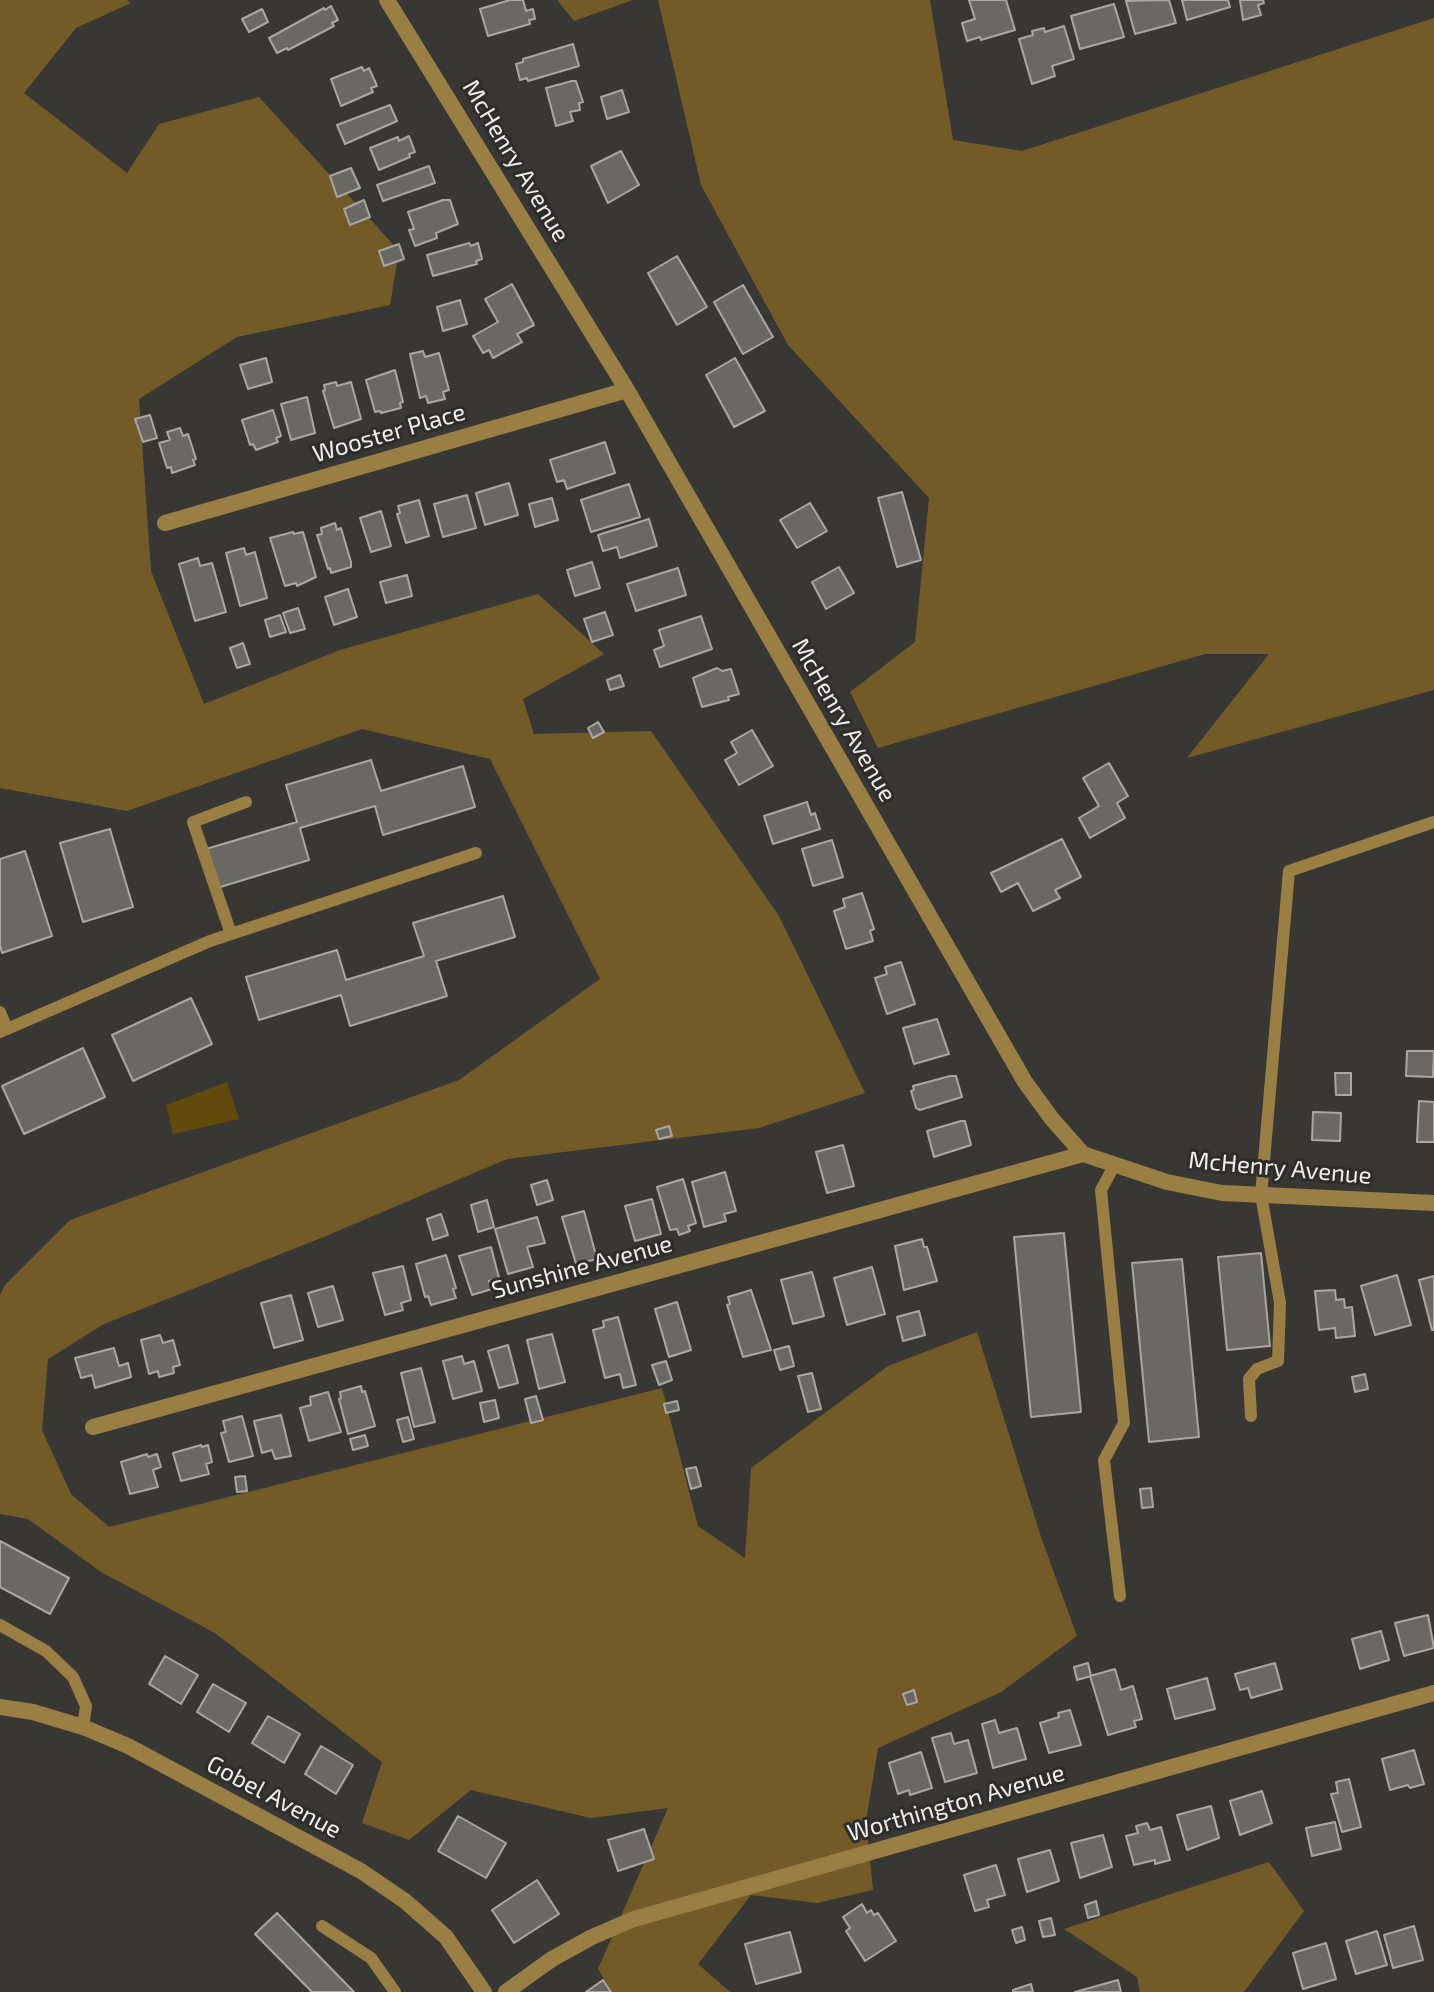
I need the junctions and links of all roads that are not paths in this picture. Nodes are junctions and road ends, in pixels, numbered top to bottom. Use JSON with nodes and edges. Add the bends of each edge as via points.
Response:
{"nodes":[{"id":1,"x":387,"y":0,"type":"edge"},
{"id":2,"x":627,"y":390,"type":"junction"},
{"id":3,"x":165,"y":523,"type":"dead end"},
{"id":4,"x":246,"y":802,"type":"dead end"},
{"id":5,"x":1434,"y":822,"type":"edge"},
{"id":6,"x":476,"y":853,"type":"dead end"},
{"id":7,"x":231,"y":934,"type":"junction"},
{"id":8,"x":0,"y":1012,"type":"edge"},
{"id":9,"x":4,"y":1031,"type":"edge"},
{"id":10,"x":1083,"y":1154,"type":"junction"},
{"id":11,"x":1114,"y":1166,"type":"junction"},
{"id":12,"x":1261,"y":1195,"type":"junction"},
{"id":13,"x":1434,"y":1203,"type":"edge"},
{"id":14,"x":1251,"y":1416,"type":"dead end"},
{"id":15,"x":93,"y":1427,"type":"dead end"},
{"id":16,"x":1120,"y":1596,"type":"dead end"},
{"id":17,"x":0,"y":1625,"type":"edge"},
{"id":18,"x":1434,"y":1693,"type":"edge"},
{"id":19,"x":0,"y":1707,"type":"edge"},
{"id":20,"x":83,"y":1727,"type":"junction"},
{"id":21,"x":322,"y":1926,"type":"dead end"},
{"id":22,"x":395,"y":1992,"type":"edge"},
{"id":23,"x":484,"y":1992,"type":"edge"},
{"id":24,"x":506,"y":1992,"type":"edge"}],
"edges":[{"from":1,"to":2,"type":"street","name":"McHenry Avenue"},
{"from":2,"to":3,"type":"street","name":"Wooster Place"},
{"from":2,"to":10,"type":"street","name":"McHenry Avenue","via":[[1025,1082]]},
{"from":4,"to":7,"type":"lane","via":[[193,822]]},
{"from":5,"to":12,"type":"lane","via":[[1289,871]]},
{"from":6,"to":7,"type":"lane"},
{"from":7,"to":9,"type":"lane"},
{"from":8,"to":9,"type":"lane"},
{"from":10,"to":11,"type":"street","name":"McHenry Avenue"},
{"from":10,"to":15,"type":"street","name":"Sunshine Avenue"},
{"from":11,"to":12,"type":"street","name":"McHenry Avenue","via":[[1181,1185]]},
{"from":11,"to":16,"type":"lane","via":[[1101,1190],[1124,1423],[1104,1460]]},
{"from":12,"to":13,"type":"street","name":"McHenry Avenue"},
{"from":12,"to":14,"type":"lane","via":[[1280,1303],[1278,1361],[1257,1369],[1249,1379]]},
{"from":17,"to":20,"type":"lane","via":[[46,1651],[73,1677],[86,1706]]},
{"from":18,"to":24,"type":"street","name":"Worthington Avenue","via":[[634,1919],[552,1959]]},
{"from":19,"to":20,"type":"street","name":"Gobel Avenue"},
{"from":20,"to":23,"type":"street","name":"Gobel Avenue","via":[[361,1871],[446,1937]]},
{"from":21,"to":22,"type":"lane","via":[[371,1958]]}]}
